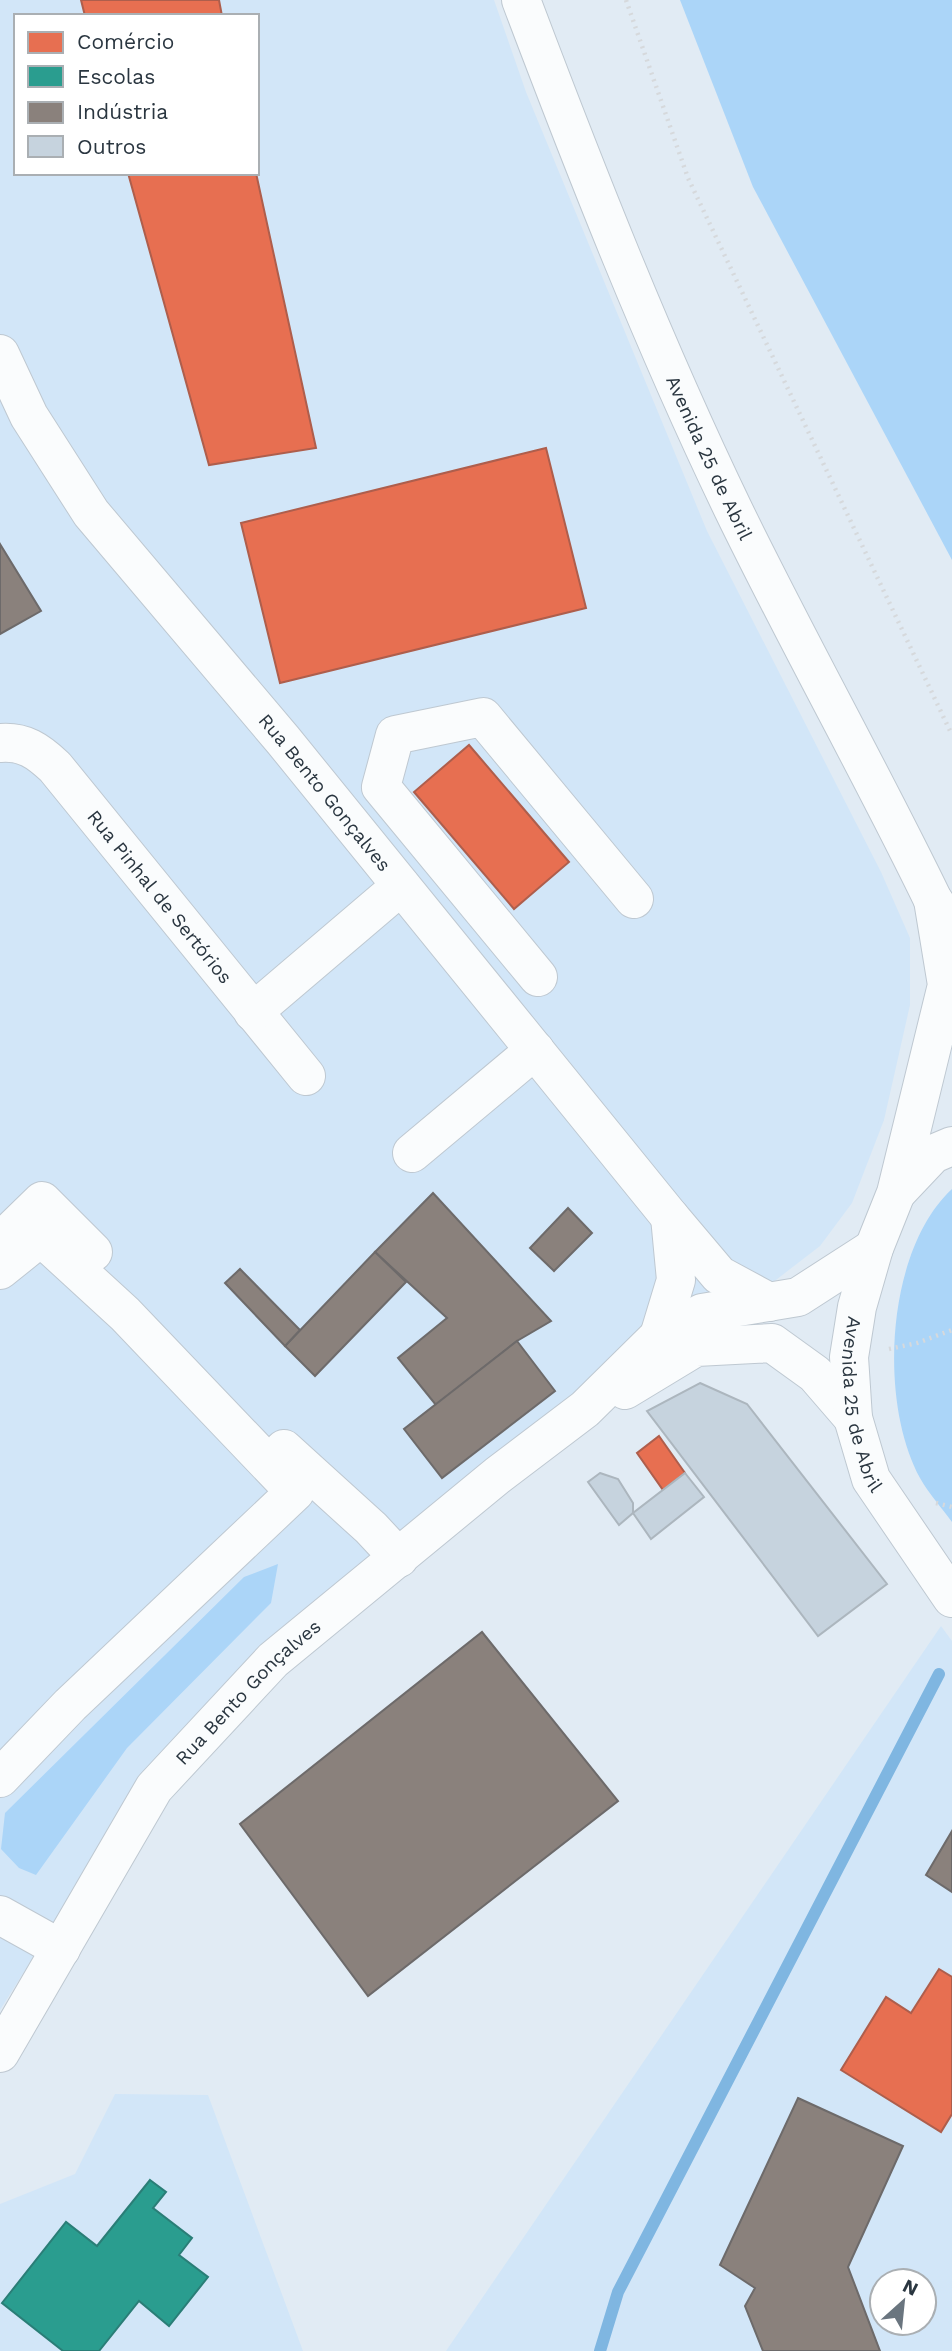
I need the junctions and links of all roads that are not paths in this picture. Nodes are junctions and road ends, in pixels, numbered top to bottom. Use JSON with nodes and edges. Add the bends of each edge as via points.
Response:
{"nodes":[{"id":1,"x":520,"y":0,"type":"edge"},
{"id":2,"x":0,"y":354,"type":"edge"},
{"id":3,"x":0,"y":743,"type":"edge"},
{"id":4,"x":401,"y":886,"type":"junction"},
{"id":5,"x":634,"y":900,"type":"dead end"},
{"id":6,"x":943,"y":913,"type":"edge"},
{"id":7,"x":538,"y":977,"type":"dead end"},
{"id":8,"x":253,"y":1012,"type":"junction"},
{"id":9,"x":535,"y":1050,"type":"junction"},
{"id":10,"x":306,"y":1076,"type":"dead end"},
{"id":11,"x":952,"y":1146,"type":"edge"},
{"id":12,"x":412,"y":1153,"type":"dead end"},
{"id":13,"x":897,"y":1193,"type":"junction"},
{"id":14,"x":670,"y":1217,"type":"junction"},
{"id":15,"x":0,"y":1242,"type":"edge"},
{"id":16,"x":874,"y":1248,"type":"junction"},
{"id":17,"x":0,"y":1270,"type":"edge"},
{"id":18,"x":769,"y":1302,"type":"junction"},
{"id":19,"x":659,"y":1336,"type":"junction"},
{"id":20,"x":585,"y":1409,"type":"junction"},
{"id":21,"x":853,"y":1418,"type":"junction"},
{"id":22,"x":399,"y":1558,"type":"junction"},
{"id":23,"x":952,"y":1598,"type":"edge"},
{"id":24,"x":0,"y":1778,"type":"edge"},
{"id":25,"x":0,"y":1915,"type":"edge"},
{"id":26,"x":61,"y":1949,"type":"junction"},
{"id":27,"x":0,"y":2053,"type":"edge"}],
"edges":[{"from":1,"to":6,"type":"street","name":"Avenida 25 de Abril","via":[[609,231],[683,403],[798,638]]},
{"from":2,"to":4,"type":"street","name":"Rua Bento Gonçalves","via":[[29,416],[91,513]]},
{"from":3,"to":8,"type":"street","name":"Rua Pinhal de Sertórios","via":[[19,743],[55,767]]},
{"from":4,"to":8,"type":"street"},
{"from":4,"to":9,"type":"street","name":"Rua Bento Gonçalves"},
{"from":5,"to":7,"type":"street","via":[[483,717],[395,735],[381,788]]},
{"from":6,"to":13,"type":"street","name":"Avenida 25 de Abril","via":[[947,985]]},
{"from":8,"to":10,"type":"street","name":"Rua Pinhal de Sertórios"},
{"from":9,"to":12,"type":"street"},
{"from":9,"to":14,"type":"street","name":"Rua Bento Gonçalves"},
{"from":11,"to":13,"type":"street","name":"Avenida 25 de Abril","via":[[933,1154]]},
{"from":13,"to":16,"type":"street","name":"Avenida 25 de Abril"},
{"from":14,"to":18,"type":"street","name":"Rua Bento Gonçalves","via":[[719,1275]]},
{"from":14,"to":19,"type":"street","via":[[676,1280]]},
{"from":15,"to":22,"type":"street","via":[[42,1201],[184,1352]]},
{"from":16,"to":18,"type":"street","via":[[798,1297]]},
{"from":16,"to":21,"type":"street","name":"Avenida 25 de Abril","via":[[849,1357]]},
{"from":17,"to":24,"type":"street","via":[[41,1237],[125,1314],[295,1492],[70,1704]]},
{"from":18,"to":19,"type":"street","via":[[702,1313]]},
{"from":19,"to":20,"type":"street"},
{"from":20,"to":21,"type":"street","via":[[696,1347],[772,1343],[816,1374]]},
{"from":20,"to":22,"type":"street","name":"Rua Bento Gonçalves"},
{"from":21,"to":23,"type":"street","name":"Avenida 25 de Abril","via":[[871,1479]]},
{"from":22,"to":26,"type":"street","name":"Rua Bento Gonçalves","via":[[273,1660],[155,1788]]},
{"from":25,"to":26,"type":"street"},
{"from":26,"to":27,"type":"street","name":"Rua Bento Gonçalves"}]}
